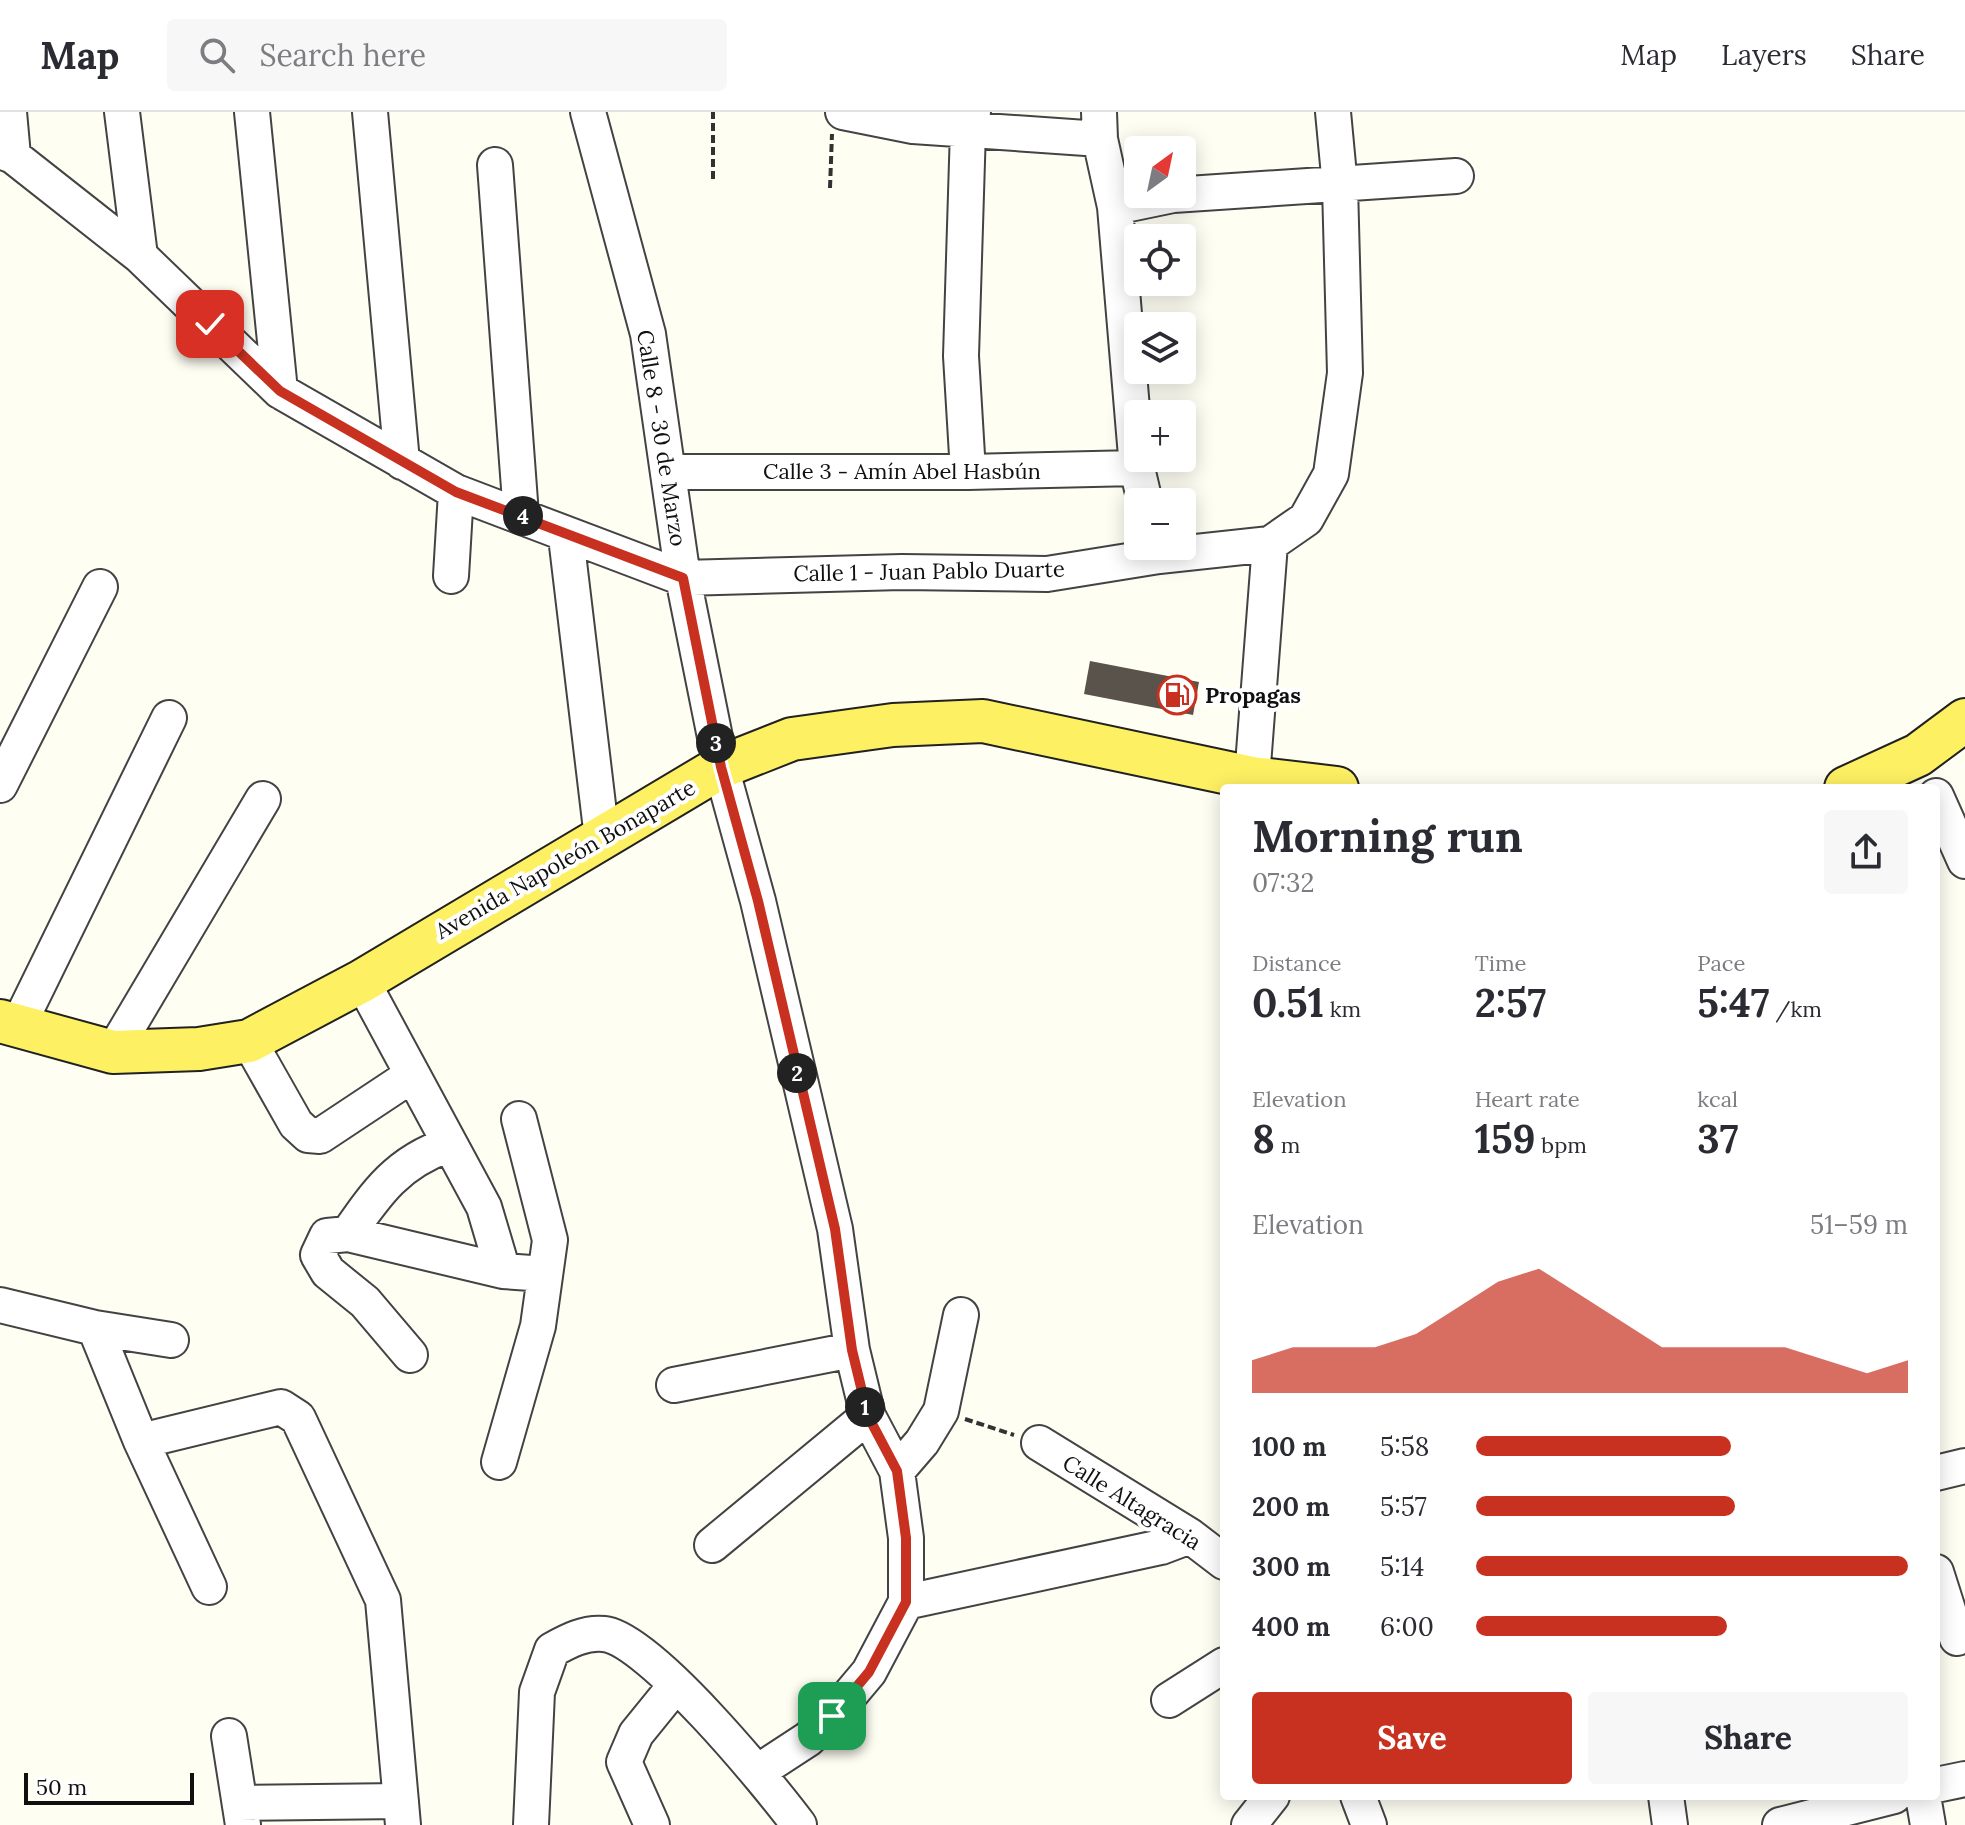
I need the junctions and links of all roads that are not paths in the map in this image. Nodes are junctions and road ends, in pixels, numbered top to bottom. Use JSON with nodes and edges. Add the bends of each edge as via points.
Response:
{"nodes":[{"id":1,"x":9,"y":112,"type":"edge"},
{"id":2,"x":122,"y":112,"type":"edge"},
{"id":3,"x":252,"y":112,"type":"edge"},
{"id":4,"x":370,"y":112,"type":"edge"},
{"id":5,"x":588,"y":112,"type":"edge"},
{"id":6,"x":1333,"y":112,"type":"edge"},
{"id":7,"x":837,"y":120,"type":"edge"},
{"id":8,"x":971,"y":121,"type":"edge"},
{"id":9,"x":1099,"y":126,"type":"edge"},
{"id":10,"x":6,"y":153,"type":"edge"},
{"id":11,"x":495,"y":165,"type":"dead end"},
{"id":12,"x":1456,"y":176,"type":"dead end"},
{"id":13,"x":1340,"y":186,"type":"junction"},
{"id":14,"x":1115,"y":207,"type":"junction"},
{"id":15,"x":140,"y":256,"type":"junction"},
{"id":16,"x":280,"y":391,"type":"junction"},
{"id":17,"x":1131,"y":400,"type":"edge"},
{"id":18,"x":402,"y":462,"type":"junction"},
{"id":19,"x":1124,"y":468,"type":"edge"},
{"id":20,"x":668,"y":472,"type":"junction"},
{"id":21,"x":968,"y":472,"type":"junction"},
{"id":22,"x":456,"y":492,"type":"junction"},
{"id":23,"x":521,"y":515,"type":"junction"},
{"id":24,"x":566,"y":537,"type":"junction"},
{"id":25,"x":1270,"y":544,"type":"junction"},
{"id":26,"x":1196,"y":549,"type":"edge"},
{"id":27,"x":1124,"y":558,"type":"edge"},
{"id":28,"x":451,"y":576,"type":"dead end"},
{"id":29,"x":683,"y":578,"type":"junction"},
{"id":30,"x":100,"y":587,"type":"dead end"},
{"id":31,"x":169,"y":718,"type":"dead end"},
{"id":32,"x":1965,"y":720,"type":"edge"},
{"id":33,"x":721,"y":767,"type":"junction"},
{"id":34,"x":1925,"y":771,"type":"edge"},
{"id":35,"x":1252,"y":778,"type":"junction"},
{"id":36,"x":1303,"y":784,"type":"edge"},
{"id":37,"x":1865,"y":784,"type":"edge"},
{"id":38,"x":0,"y":785,"type":"edge"},
{"id":39,"x":263,"y":799,"type":"dead end"},
{"id":40,"x":1940,"y":805,"type":"edge"},
{"id":41,"x":602,"y":838,"type":"junction"},
{"id":42,"x":1965,"y":861,"type":"edge"},
{"id":43,"x":362,"y":981,"type":"junction"},
{"id":44,"x":8,"y":1025,"type":"edge"},
{"id":45,"x":249,"y":1041,"type":"junction"},
{"id":46,"x":113,"y":1052,"type":"junction"},
{"id":47,"x":412,"y":1075,"type":"junction"},
{"id":48,"x":519,"y":1119,"type":"dead end"},
{"id":49,"x":448,"y":1145,"type":"junction"},
{"id":50,"x":348,"y":1234,"type":"junction"},
{"id":51,"x":503,"y":1271,"type":"junction"},
{"id":52,"x":545,"y":1274,"type":"junction"},
{"id":53,"x":0,"y":1305,"type":"edge"},
{"id":54,"x":961,"y":1315,"type":"dead end"},
{"id":55,"x":95,"y":1328,"type":"junction"},
{"id":56,"x":171,"y":1340,"type":"dead end"},
{"id":57,"x":852,"y":1350,"type":"junction"},
{"id":58,"x":410,"y":1355,"type":"dead end"},
{"id":59,"x":674,"y":1385,"type":"dead end"},
{"id":60,"x":868,"y":1416,"type":"junction"},
{"id":61,"x":141,"y":1441,"type":"junction"},
{"id":62,"x":1039,"y":1443,"type":"road end"},
{"id":63,"x":499,"y":1462,"type":"dead end"},
{"id":64,"x":1965,"y":1466,"type":"edge"},
{"id":65,"x":897,"y":1471,"type":"junction"},
{"id":66,"x":1940,"y":1472,"type":"edge"},
{"id":67,"x":1190,"y":1536,"type":"junction"},
{"id":68,"x":712,"y":1545,"type":"dead end"},
{"id":69,"x":1220,"y":1559,"type":"edge"},
{"id":70,"x":209,"y":1587,"type":"dead end"},
{"id":71,"x":1940,"y":1588,"type":"edge"},
{"id":72,"x":906,"y":1602,"type":"junction"},
{"id":73,"x":1953,"y":1638,"type":"edge"},
{"id":74,"x":1220,"y":1668,"type":"edge"},
{"id":75,"x":675,"y":1686,"type":"junction"},
{"id":76,"x":1169,"y":1700,"type":"dead end"},
{"id":77,"x":229,"y":1736,"type":"dead end"},
{"id":78,"x":759,"y":1771,"type":"junction"},
{"id":79,"x":1965,"y":1779,"type":"edge"},
{"id":80,"x":1940,"y":1784,"type":"edge"},
{"id":81,"x":1269,"y":1800,"type":"edge"},
{"id":82,"x":1360,"y":1800,"type":"edge"},
{"id":83,"x":1667,"y":1800,"type":"edge"},
{"id":84,"x":1879,"y":1800,"type":"edge"},
{"id":85,"x":1924,"y":1800,"type":"edge"},
{"id":86,"x":242,"y":1814,"type":"edge"},
{"id":87,"x":402,"y":1817,"type":"edge"},
{"id":88,"x":1791,"y":1824,"type":"edge"},
{"id":89,"x":531,"y":1825,"type":"edge"},
{"id":90,"x":652,"y":1825,"type":"edge"},
{"id":91,"x":799,"y":1825,"type":"edge"},
{"id":92,"x":1249,"y":1825,"type":"edge"},
{"id":93,"x":1369,"y":1825,"type":"edge"},
{"id":94,"x":1670,"y":1825,"type":"edge"},
{"id":95,"x":1928,"y":1825,"type":"edge"}],
"edges":[{"from":1,"to":10,"type":"street"},
{"from":2,"to":15,"type":"street"},
{"from":3,"to":16,"type":"street"},
{"from":4,"to":18,"type":"street"},
{"from":5,"to":20,"type":"street","name":"Calle 8 - 30 de Marzo","via":[[648,334]]},
{"from":6,"to":13,"type":"street"},
{"from":7,"to":8,"type":"street","via":[[913,126]]},
{"from":8,"to":9,"type":"street"},
{"from":8,"to":21,"type":"street","via":[[961,356]]},
{"from":9,"to":14,"type":"street"},
{"from":10,"to":15,"type":"street"},
{"from":11,"to":23,"type":"street"},
{"from":12,"to":13,"type":"street"},
{"from":13,"to":14,"type":"street","via":[[1173,195]]},
{"from":13,"to":25,"type":"street","via":[[1345,373],[1331,474],[1306,519]]},
{"from":14,"to":17,"type":"street"},
{"from":15,"to":16,"type":"street"},
{"from":16,"to":18,"type":"street"},
{"from":18,"to":22,"type":"street"},
{"from":19,"to":21,"type":"street","name":"Calle 3 - Amín Abel Hasbún"},
{"from":20,"to":21,"type":"street","name":"Calle 3 - Amín Abel Hasbún"},
{"from":20,"to":29,"type":"street","name":"Calle 8 - 30 de Marzo"},
{"from":22,"to":23,"type":"street"},
{"from":22,"to":28,"type":"street"},
{"from":23,"to":24,"type":"street"},
{"from":24,"to":29,"type":"street"},
{"from":24,"to":41,"type":"street"},
{"from":25,"to":26,"type":"street","name":"Calle 1 - Juan Pablo Duarte"},
{"from":25,"to":35,"type":"street"},
{"from":27,"to":29,"type":"street","name":"Calle 1 - Juan Pablo Duarte","via":[[1047,574]]},
{"from":29,"to":33,"type":"street","name":"Calle 8 - 30 de Marzo"},
{"from":30,"to":38,"type":"street"},
{"from":31,"to":44,"type":"street"},
{"from":32,"to":34,"type":"main road"},
{"from":33,"to":35,"type":"main road","name":"Avenida Napoleón Bonaparte","via":[[792,739],[893,725],[983,721]]},
{"from":33,"to":41,"type":"main road","name":"Avenida Napoleón Bonaparte"},
{"from":33,"to":57,"type":"street","name":"Calle 8 - 30 de Marzo","via":[[835,1229]]},
{"from":34,"to":37,"type":"main road"},
{"from":35,"to":36,"type":"main road","name":"Avenida Napoleón Bonaparte"},
{"from":39,"to":46,"type":"street"},
{"from":40,"to":42,"type":"street"},
{"from":41,"to":43,"type":"main road","name":"Avenida Napoleón Bonaparte"},
{"from":43,"to":45,"type":"main road","name":"Avenida Napoleón Bonaparte"},
{"from":43,"to":47,"type":"street"},
{"from":44,"to":46,"type":"main road","name":"Avenida Napoleón Bonaparte"},
{"from":45,"to":46,"type":"main road","name":"Avenida Napoleón Bonaparte"},
{"from":45,"to":47,"type":"street","via":[[296,1124],[308,1135],[320,1136]]},
{"from":47,"to":49,"type":"street"},
{"from":48,"to":52,"type":"street","via":[[550,1240]]},
{"from":49,"to":50,"type":"street","via":[[423,1153],[382,1184]]},
{"from":49,"to":51,"type":"street","via":[[484,1207]]},
{"from":50,"to":51,"type":"street"},
{"from":50,"to":58,"type":"street","via":[[327,1236],[318,1255],[328,1272],[365,1302]]},
{"from":51,"to":52,"type":"street"},
{"from":52,"to":63,"type":"street","via":[[538,1326]]},
{"from":53,"to":55,"type":"street"},
{"from":54,"to":65,"type":"street","via":[[941,1411]]},
{"from":55,"to":56,"type":"street"},
{"from":55,"to":61,"type":"street"},
{"from":57,"to":59,"type":"street"},
{"from":57,"to":60,"type":"street","name":"Calle 8 - 30 de Marzo"},
{"from":60,"to":65,"type":"street","name":"Calle 8 - 30 de Marzo"},
{"from":60,"to":68,"type":"street"},
{"from":61,"to":70,"type":"street"},
{"from":61,"to":87,"type":"street","via":[[281,1407],[298,1418],[383,1600]]},
{"from":62,"to":67,"type":"street","name":"Calle Altagracia"},
{"from":64,"to":66,"type":"street"},
{"from":65,"to":72,"type":"street","via":[[906,1538]]},
{"from":67,"to":69,"type":"street","name":"Calle Altagracia"},
{"from":67,"to":72,"type":"street","via":[[1161,1547]]},
{"from":71,"to":73,"type":"street"},
{"from":72,"to":78,"type":"street","via":[[869,1672],[832,1716]]},
{"from":74,"to":76,"type":"street"},
{"from":75,"to":78,"type":"street"},
{"from":75,"to":89,"type":"street","via":[[645,1656],[606,1634],[575,1637],[552,1650],[537,1692]]},
{"from":75,"to":90,"type":"street","via":[[636,1734],[624,1762]]},
{"from":77,"to":86,"type":"street"},
{"from":78,"to":91,"type":"street"},
{"from":79,"to":80,"type":"street"},
{"from":81,"to":92,"type":"street"},
{"from":82,"to":93,"type":"street"},
{"from":83,"to":94,"type":"street"},
{"from":84,"to":88,"type":"street"},
{"from":85,"to":95,"type":"street"},
{"from":86,"to":87,"type":"street"}]}
